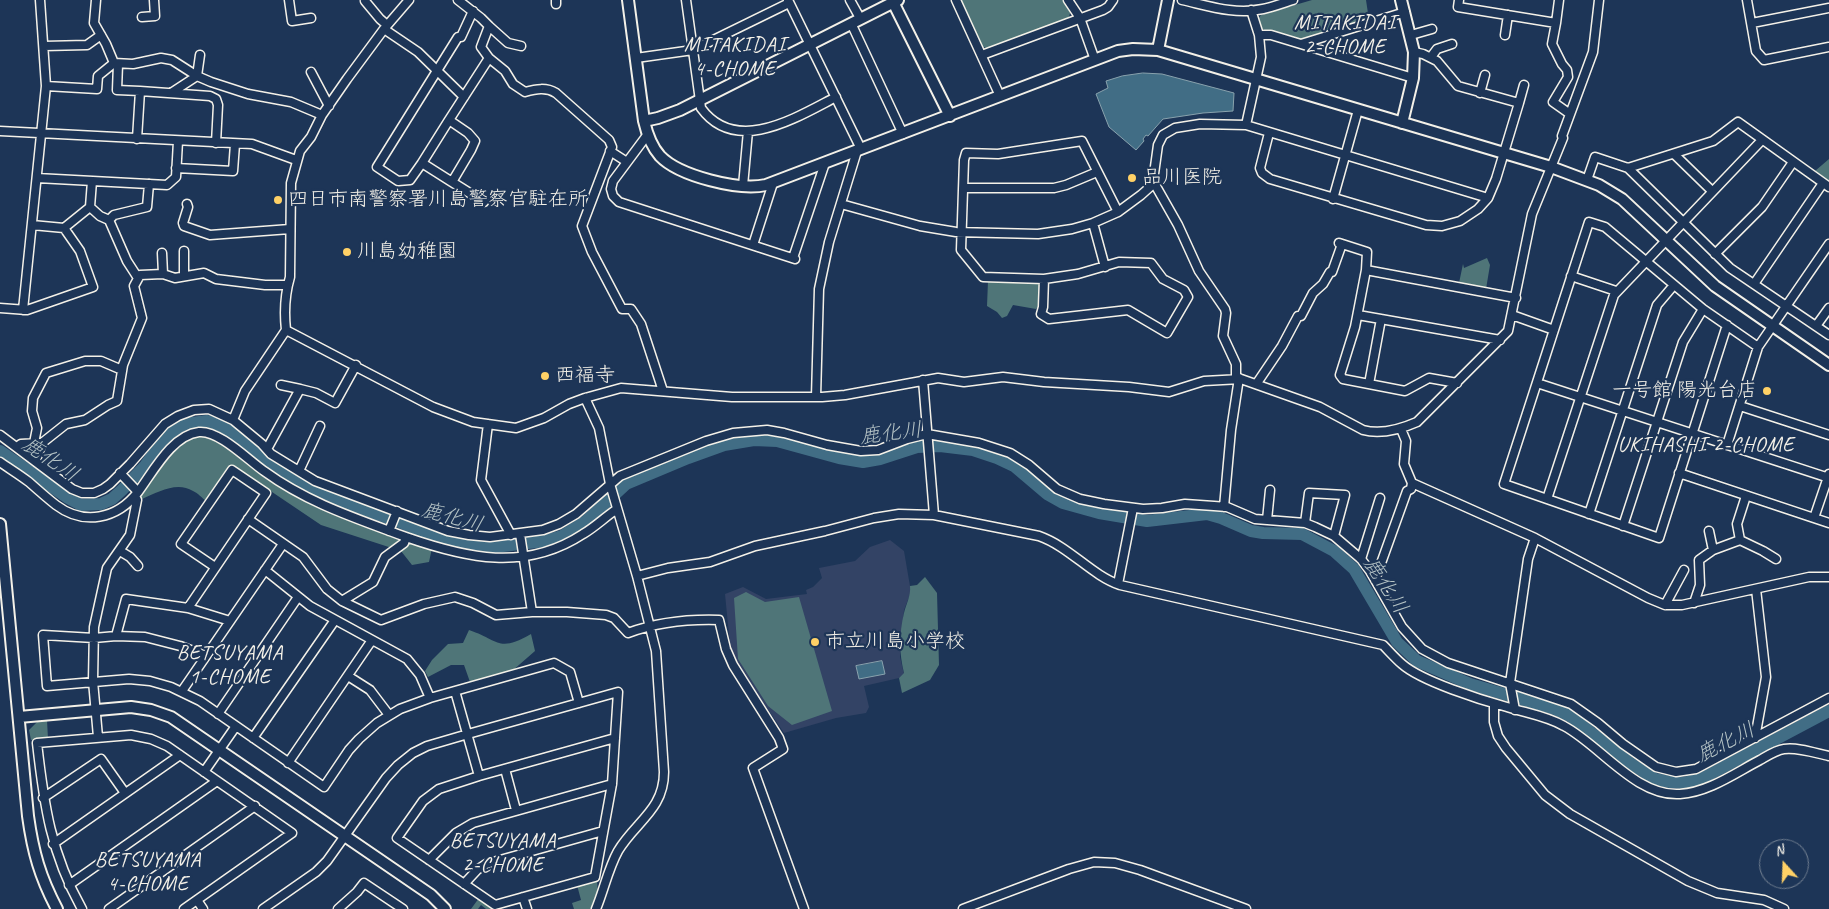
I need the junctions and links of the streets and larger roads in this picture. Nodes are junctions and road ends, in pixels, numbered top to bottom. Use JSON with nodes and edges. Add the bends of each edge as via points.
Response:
{"nodes":[{"id":1,"x":40,"y":0,"type":"edge"},
{"id":2,"x":96,"y":0,"type":"edge"},
{"id":3,"x":154,"y":0,"type":"edge"},
{"id":4,"x":289,"y":0,"type":"edge"},
{"id":5,"x":408,"y":0,"type":"edge"},
{"id":6,"x":458,"y":0,"type":"edge"},
{"id":7,"x":628,"y":0,"type":"edge"},
{"id":8,"x":850,"y":0,"type":"edge"},
{"id":9,"x":956,"y":0,"type":"edge"},
{"id":10,"x":1068,"y":0,"type":"edge"},
{"id":11,"x":1113,"y":0,"type":"edge"},
{"id":12,"x":1168,"y":0,"type":"edge"},
{"id":13,"x":1182,"y":0,"type":"edge"},
{"id":14,"x":1293,"y":0,"type":"edge"},
{"id":15,"x":1401,"y":0,"type":"edge"},
{"id":16,"x":1459,"y":0,"type":"edge"},
{"id":17,"x":1559,"y":0,"type":"edge"},
{"id":18,"x":1599,"y":0,"type":"edge"},
{"id":19,"x":1747,"y":0,"type":"edge"},
{"id":20,"x":365,"y":1,"type":"edge"},
{"id":21,"x":687,"y":1,"type":"edge"},
{"id":22,"x":789,"y":1,"type":"edge"},
{"id":23,"x":895,"y":1,"type":"edge"},
{"id":24,"x":1829,"y":8,"type":"edge"},
{"id":25,"x":1251,"y":10,"type":"junction"},
{"id":26,"x":473,"y":11,"type":"junction"},
{"id":27,"x":1405,"y":12,"type":"junction"},
{"id":28,"x":1508,"y":15,"type":"junction"},
{"id":29,"x":142,"y":17,"type":"dead end"},
{"id":30,"x":311,"y":18,"type":"dead end"},
{"id":31,"x":1080,"y":18,"type":"junction"},
{"id":32,"x":855,"y":21,"type":"junction"},
{"id":33,"x":1556,"y":23,"type":"junction"},
{"id":34,"x":1752,"y":23,"type":"junction"},
{"id":35,"x":489,"y":26,"type":"junction"},
{"id":36,"x":386,"y":27,"type":"junction"},
{"id":37,"x":1432,"y":29,"type":"dead end"},
{"id":38,"x":1260,"y":34,"type":"junction"},
{"id":39,"x":1411,"y":35,"type":"junction"},
{"id":40,"x":1505,"y":35,"type":"dead end"},
{"id":41,"x":101,"y":36,"type":"junction"},
{"id":42,"x":811,"y":44,"type":"junction"},
{"id":43,"x":1301,"y":44,"type":"junction"},
{"id":44,"x":1452,"y":44,"type":"dead end"},
{"id":45,"x":44,"y":46,"type":"junction"},
{"id":46,"x":521,"y":46,"type":"dead end"},
{"id":47,"x":1829,"y":48,"type":"edge"},
{"id":48,"x":693,"y":50,"type":"junction"},
{"id":49,"x":1158,"y":50,"type":"junction"},
{"id":50,"x":1414,"y":52,"type":"junction"},
{"id":51,"x":200,"y":55,"type":"dead end"},
{"id":52,"x":982,"y":55,"type":"junction"},
{"id":53,"x":1431,"y":57,"type":"junction"},
{"id":54,"x":489,"y":58,"type":"junction"},
{"id":55,"x":636,"y":58,"type":"junction"},
{"id":56,"x":1096,"y":60,"type":"junction"},
{"id":57,"x":116,"y":64,"type":"junction"},
{"id":58,"x":436,"y":71,"type":"junction"},
{"id":59,"x":311,"y":72,"type":"dead end"},
{"id":60,"x":1485,"y":75,"type":"dead end"},
{"id":61,"x":197,"y":76,"type":"junction"},
{"id":62,"x":1257,"y":78,"type":"junction"},
{"id":63,"x":1412,"y":78,"type":"junction"},
{"id":64,"x":1524,"y":85,"type":"dead end"},
{"id":65,"x":46,"y":86,"type":"junction"},
{"id":66,"x":140,"y":91,"type":"junction"},
{"id":67,"x":171,"y":93,"type":"junction"},
{"id":68,"x":1480,"y":93,"type":"junction"},
{"id":69,"x":1000,"y":96,"type":"junction"},
{"id":70,"x":464,"y":97,"type":"junction"},
{"id":71,"x":836,"y":97,"type":"junction"},
{"id":72,"x":700,"y":100,"type":"junction"},
{"id":73,"x":1519,"y":103,"type":"junction"},
{"id":74,"x":329,"y":106,"type":"junction"},
{"id":75,"x":1358,"y":110,"type":"junction"},
{"id":76,"x":1570,"y":114,"type":"junction"},
{"id":77,"x":322,"y":115,"type":"junction"},
{"id":78,"x":950,"y":116,"type":"junction"},
{"id":79,"x":449,"y":120,"type":"junction"},
{"id":80,"x":644,"y":121,"type":"junction"},
{"id":81,"x":1402,"y":122,"type":"junction"},
{"id":82,"x":1246,"y":125,"type":"junction"},
{"id":83,"x":0,"y":131,"type":"edge"},
{"id":84,"x":748,"y":131,"type":"junction"},
{"id":85,"x":42,"y":133,"type":"junction"},
{"id":86,"x":1269,"y":133,"type":"junction"},
{"id":87,"x":648,"y":134,"type":"junction"},
{"id":88,"x":903,"y":134,"type":"junction"},
{"id":89,"x":137,"y":139,"type":"junction"},
{"id":90,"x":1762,"y":141,"type":"junction"},
{"id":91,"x":178,"y":142,"type":"junction"},
{"id":92,"x":216,"y":143,"type":"junction"},
{"id":93,"x":234,"y":144,"type":"junction"},
{"id":94,"x":859,"y":150,"type":"junction"},
{"id":95,"x":610,"y":151,"type":"junction"},
{"id":96,"x":1504,"y":153,"type":"junction"},
{"id":97,"x":1674,"y":154,"type":"junction"},
{"id":98,"x":1345,"y":155,"type":"junction"},
{"id":99,"x":296,"y":160,"type":"junction"},
{"id":100,"x":422,"y":162,"type":"junction"},
{"id":101,"x":626,"y":162,"type":"junction"},
{"id":102,"x":1792,"y":162,"type":"junction"},
{"id":103,"x":825,"y":163,"type":"junction"},
{"id":104,"x":1551,"y":167,"type":"junction"},
{"id":105,"x":176,"y":168,"type":"junction"},
{"id":106,"x":1628,"y":168,"type":"junction"},
{"id":107,"x":1097,"y":172,"type":"junction"},
{"id":108,"x":37,"y":178,"type":"junction"},
{"id":109,"x":1587,"y":180,"type":"junction"},
{"id":110,"x":92,"y":181,"type":"junction"},
{"id":111,"x":1153,"y":181,"type":"junction"},
{"id":112,"x":452,"y":182,"type":"junction"},
{"id":113,"x":773,"y":182,"type":"junction"},
{"id":114,"x":149,"y":184,"type":"junction"},
{"id":115,"x":1826,"y":185,"type":"edge"},
{"id":116,"x":743,"y":186,"type":"junction"},
{"id":117,"x":964,"y":188,"type":"junction"},
{"id":118,"x":1712,"y":191,"type":"junction"},
{"id":119,"x":1488,"y":198,"type":"junction"},
{"id":120,"x":1333,"y":199,"type":"junction"},
{"id":121,"x":484,"y":202,"type":"dead end"},
{"id":122,"x":187,"y":204,"type":"dead end"},
{"id":123,"x":841,"y":204,"type":"junction"},
{"id":124,"x":90,"y":207,"type":"junction"},
{"id":125,"x":1118,"y":212,"type":"junction"},
{"id":126,"x":109,"y":220,"type":"junction"},
{"id":127,"x":1682,"y":222,"type":"junction"},
{"id":128,"x":1093,"y":223,"type":"junction"},
{"id":129,"x":32,"y":225,"type":"junction"},
{"id":130,"x":64,"y":228,"type":"junction"},
{"id":131,"x":290,"y":229,"type":"junction"},
{"id":132,"x":963,"y":232,"type":"junction"},
{"id":133,"x":1666,"y":240,"type":"junction"},
{"id":134,"x":1829,"y":244,"type":"edge"},
{"id":135,"x":753,"y":245,"type":"junction"},
{"id":136,"x":184,"y":251,"type":"dead end"},
{"id":137,"x":162,"y":253,"type":"dead end"},
{"id":138,"x":1715,"y":254,"type":"junction"},
{"id":139,"x":1645,"y":262,"type":"junction"},
{"id":140,"x":1105,"y":267,"type":"junction"},
{"id":141,"x":1366,"y":270,"type":"junction"},
{"id":142,"x":163,"y":274,"type":"junction"},
{"id":143,"x":184,"y":276,"type":"junction"},
{"id":144,"x":1572,"y":276,"type":"junction"},
{"id":145,"x":138,"y":278,"type":"junction"},
{"id":146,"x":1044,"y":279,"type":"junction"},
{"id":147,"x":1754,"y":284,"type":"junction"},
{"id":148,"x":287,"y":285,"type":"junction"},
{"id":149,"x":1674,"y":285,"type":"junction"},
{"id":150,"x":1616,"y":291,"type":"junction"},
{"id":151,"x":1516,"y":298,"type":"junction"},
{"id":152,"x":1787,"y":306,"type":"junction"},
{"id":153,"x":0,"y":308,"type":"edge"},
{"id":154,"x":1829,"y":308,"type":"edge"},
{"id":155,"x":1702,"y":309,"type":"junction"},
{"id":156,"x":23,"y":310,"type":"junction"},
{"id":157,"x":1358,"y":315,"type":"junction"},
{"id":158,"x":1512,"y":315,"type":"junction"},
{"id":159,"x":1381,"y":319,"type":"junction"},
{"id":160,"x":1727,"y":324,"type":"junction"},
{"id":161,"x":1816,"y":326,"type":"junction"},
{"id":162,"x":1773,"y":327,"type":"junction"},
{"id":163,"x":286,"y":330,"type":"junction"},
{"id":164,"x":1554,"y":330,"type":"junction"},
{"id":165,"x":1829,"y":335,"type":"edge"},
{"id":166,"x":1500,"y":340,"type":"junction"},
{"id":167,"x":1758,"y":348,"type":"junction"},
{"id":168,"x":356,"y":365,"type":"junction"},
{"id":169,"x":1829,"y":365,"type":"edge"},
{"id":170,"x":122,"y":370,"type":"junction"},
{"id":171,"x":1237,"y":379,"type":"junction"},
{"id":172,"x":923,"y":380,"type":"junction"},
{"id":173,"x":1457,"y":383,"type":"junction"},
{"id":174,"x":1537,"y":383,"type":"junction"},
{"id":175,"x":1257,"y":384,"type":"junction"},
{"id":176,"x":1369,"y":384,"type":"junction"},
{"id":177,"x":281,"y":385,"type":"dead end"},
{"id":178,"x":300,"y":389,"type":"junction"},
{"id":179,"x":663,"y":391,"type":"junction"},
{"id":180,"x":816,"y":397,"type":"junction"},
{"id":181,"x":1580,"y":397,"type":"junction"},
{"id":182,"x":585,"y":398,"type":"junction"},
{"id":183,"x":1740,"y":406,"type":"junction"},
{"id":184,"x":1623,"y":411,"type":"junction"},
{"id":185,"x":233,"y":420,"type":"junction"},
{"id":186,"x":1657,"y":422,"type":"junction"},
{"id":187,"x":488,"y":424,"type":"junction"},
{"id":188,"x":320,"y":426,"type":"dead end"},
{"id":189,"x":1402,"y":429,"type":"junction"},
{"id":190,"x":928,"y":434,"type":"junction"},
{"id":191,"x":1692,"y":434,"type":"junction"},
{"id":192,"x":0,"y":435,"type":"edge"},
{"id":193,"x":1829,"y":435,"type":"edge"},
{"id":194,"x":38,"y":443,"type":"junction"},
{"id":195,"x":1727,"y":445,"type":"junction"},
{"id":196,"x":17,"y":447,"type":"junction"},
{"id":197,"x":267,"y":450,"type":"junction"},
{"id":198,"x":36,"y":460,"type":"junction"},
{"id":199,"x":0,"y":462,"type":"edge"},
{"id":200,"x":299,"y":471,"type":"junction"},
{"id":201,"x":1679,"y":474,"type":"junction"},
{"id":202,"x":122,"y":475,"type":"junction"},
{"id":203,"x":1828,"y":477,"type":"edge"},
{"id":204,"x":1412,"y":483,"type":"junction"},
{"id":205,"x":610,"y":486,"type":"junction"},
{"id":206,"x":1270,"y":490,"type":"dead end"},
{"id":207,"x":136,"y":493,"type":"junction"},
{"id":208,"x":1746,"y":496,"type":"junction"},
{"id":209,"x":1380,"y":498,"type":"dead end"},
{"id":210,"x":1547,"y":499,"type":"junction"},
{"id":211,"x":616,"y":507,"type":"junction"},
{"id":212,"x":1224,"y":507,"type":"junction"},
{"id":213,"x":1133,"y":509,"type":"junction"},
{"id":214,"x":396,"y":512,"type":"junction"},
{"id":215,"x":1589,"y":514,"type":"junction"},
{"id":216,"x":934,"y":515,"type":"junction"},
{"id":217,"x":1814,"y":518,"type":"junction"},
{"id":218,"x":248,"y":519,"type":"junction"},
{"id":219,"x":1267,"y":520,"type":"junction"},
{"id":220,"x":1305,"y":523,"type":"junction"},
{"id":221,"x":1829,"y":523,"type":"edge"},
{"id":222,"x":0,"y":524,"type":"edge"},
{"id":223,"x":1623,"y":526,"type":"junction"},
{"id":224,"x":390,"y":530,"type":"junction"},
{"id":225,"x":1709,"y":531,"type":"dead end"},
{"id":226,"x":511,"y":535,"type":"junction"},
{"id":227,"x":520,"y":535,"type":"junction"},
{"id":228,"x":406,"y":536,"type":"junction"},
{"id":229,"x":1334,"y":536,"type":"junction"},
{"id":230,"x":1535,"y":538,"type":"junction"},
{"id":231,"x":1740,"y":540,"type":"junction"},
{"id":232,"x":283,"y":544,"type":"junction"},
{"id":233,"x":1713,"y":550,"type":"junction"},
{"id":234,"x":120,"y":551,"type":"junction"},
{"id":235,"x":522,"y":556,"type":"junction"},
{"id":236,"x":1361,"y":559,"type":"junction"},
{"id":237,"x":1776,"y":559,"type":"dead end"},
{"id":238,"x":138,"y":566,"type":"dead end"},
{"id":239,"x":215,"y":567,"type":"junction"},
{"id":240,"x":265,"y":570,"type":"junction"},
{"id":241,"x":1684,"y":570,"type":"dead end"},
{"id":242,"x":637,"y":576,"type":"junction"},
{"id":243,"x":1829,"y":577,"type":"edge"},
{"id":244,"x":1374,"y":580,"type":"junction"},
{"id":245,"x":1118,"y":584,"type":"junction"},
{"id":246,"x":1756,"y":589,"type":"junction"},
{"id":247,"x":298,"y":597,"type":"junction"},
{"id":248,"x":342,"y":601,"type":"junction"},
{"id":249,"x":1694,"y":603,"type":"junction"},
{"id":250,"x":1665,"y":605,"type":"junction"},
{"id":251,"x":188,"y":608,"type":"junction"},
{"id":252,"x":532,"y":612,"type":"junction"},
{"id":253,"x":335,"y":620,"type":"junction"},
{"id":254,"x":230,"y":621,"type":"junction"},
{"id":255,"x":649,"y":625,"type":"junction"},
{"id":256,"x":116,"y":636,"type":"junction"},
{"id":257,"x":94,"y":638,"type":"junction"},
{"id":258,"x":372,"y":640,"type":"junction"},
{"id":259,"x":206,"y":656,"type":"junction"},
{"id":260,"x":348,"y":676,"type":"junction"},
{"id":261,"x":93,"y":682,"type":"junction"},
{"id":262,"x":1510,"y":683,"type":"junction"},
{"id":263,"x":455,"y":691,"type":"junction"},
{"id":264,"x":182,"y":692,"type":"junction"},
{"id":265,"x":430,"y":698,"type":"junction"},
{"id":266,"x":1829,"y":698,"type":"edge"},
{"id":267,"x":580,"y":703,"type":"junction"},
{"id":268,"x":1494,"y":704,"type":"junction"},
{"id":269,"x":1515,"y":708,"type":"junction"},
{"id":270,"x":96,"y":710,"type":"junction"},
{"id":271,"x":218,"y":714,"type":"junction"},
{"id":272,"x":390,"y":715,"type":"junction"},
{"id":273,"x":19,"y":717,"type":"junction"},
{"id":274,"x":236,"y":726,"type":"junction"},
{"id":275,"x":468,"y":734,"type":"junction"},
{"id":276,"x":98,"y":737,"type":"junction"},
{"id":277,"x":253,"y":738,"type":"junction"},
{"id":278,"x":615,"y":738,"type":"junction"},
{"id":279,"x":1755,"y":738,"type":"junction"},
{"id":280,"x":219,"y":749,"type":"junction"},
{"id":281,"x":180,"y":755,"type":"junction"},
{"id":282,"x":1829,"y":756,"type":"edge"},
{"id":283,"x":288,"y":763,"type":"junction"},
{"id":284,"x":505,"y":769,"type":"junction"},
{"id":285,"x":204,"y":772,"type":"junction"},
{"id":286,"x":479,"y":776,"type":"junction"},
{"id":287,"x":217,"y":781,"type":"junction"},
{"id":288,"x":612,"y":784,"type":"junction"},
{"id":289,"x":125,"y":793,"type":"junction"},
{"id":290,"x":43,"y":798,"type":"junction"},
{"id":291,"x":254,"y":806,"type":"junction"},
{"id":292,"x":516,"y":810,"type":"junction"},
{"id":293,"x":603,"y":831,"type":"junction"},
{"id":294,"x":345,"y":837,"type":"junction"},
{"id":295,"x":53,"y":844,"type":"junction"},
{"id":296,"x":429,"y":860,"type":"junction"},
{"id":297,"x":464,"y":884,"type":"junction"},
{"id":298,"x":69,"y":885,"type":"junction"},
{"id":299,"x":523,"y":897,"type":"junction"},
{"id":300,"x":197,"y":900,"type":"junction"},
{"id":301,"x":57,"y":909,"type":"edge"},
{"id":302,"x":82,"y":909,"type":"edge"},
{"id":303,"x":109,"y":909,"type":"edge"},
{"id":304,"x":184,"y":909,"type":"edge"},
{"id":305,"x":203,"y":909,"type":"edge"},
{"id":306,"x":263,"y":909,"type":"edge"},
{"id":307,"x":338,"y":909,"type":"edge"},
{"id":308,"x":402,"y":909,"type":"edge"},
{"id":309,"x":445,"y":909,"type":"edge"},
{"id":310,"x":526,"y":909,"type":"edge"},
{"id":311,"x":596,"y":909,"type":"edge"},
{"id":312,"x":804,"y":909,"type":"edge"},
{"id":313,"x":963,"y":909,"type":"edge"},
{"id":314,"x":1246,"y":909,"type":"edge"},
{"id":315,"x":1784,"y":909,"type":"edge"}],
"edges":[{"from":1,"to":45,"type":"street"},
{"from":2,"to":41,"type":"street","via":[[94,19]]},
{"from":3,"to":29,"type":"street","via":[[155,16]]},
{"from":4,"to":30,"type":"street","via":[[292,21]]},
{"from":5,"to":36,"type":"street"},
{"from":6,"to":26,"type":"street"},
{"from":7,"to":55,"type":"street"},
{"from":8,"to":32,"type":"street"},
{"from":9,"to":52,"type":"street"},
{"from":10,"to":31,"type":"street"},
{"from":11,"to":31,"type":"street","via":[[1103,10]]},
{"from":12,"to":49,"type":"street"},
{"from":13,"to":25,"type":"street","via":[[1227,10]]},
{"from":14,"to":25,"type":"street"},
{"from":15,"to":27,"type":"street"},
{"from":16,"to":28,"type":"street","via":[[1458,7]]},
{"from":17,"to":33,"type":"street"},
{"from":18,"to":76,"type":"street","via":[[1593,52]]},
{"from":19,"to":34,"type":"street"},
{"from":20,"to":36,"type":"street"},
{"from":21,"to":48,"type":"street"},
{"from":22,"to":42,"type":"street"},
{"from":22,"to":48,"type":"street"},
{"from":23,"to":32,"type":"street"},
{"from":23,"to":78,"type":"street"},
{"from":24,"to":34,"type":"street"},
{"from":25,"to":38,"type":"street"},
{"from":26,"to":35,"type":"street"},
{"from":26,"to":58,"type":"street","via":[[461,37],[457,38]]},
{"from":27,"to":39,"type":"street"},
{"from":27,"to":43,"type":"street"},
{"from":28,"to":33,"type":"street"},
{"from":28,"to":40,"type":"street"},
{"from":31,"to":52,"type":"street"},
{"from":31,"to":56,"type":"street"},
{"from":32,"to":42,"type":"street"},
{"from":32,"to":88,"type":"street"},
{"from":33,"to":76,"type":"street","via":[[1552,44],[1568,77],[1553,102]]},
{"from":34,"to":47,"type":"street","via":[[1756,51],[1764,60]]},
{"from":35,"to":46,"type":"street","via":[[508,43]]},
{"from":35,"to":54,"type":"street","via":[[481,47]]},
{"from":36,"to":58,"type":"street"},
{"from":36,"to":74,"type":"street"},
{"from":37,"to":39,"type":"street"},
{"from":38,"to":43,"type":"street"},
{"from":38,"to":62,"type":"street","via":[[1261,57]]},
{"from":39,"to":50,"type":"street"},
{"from":41,"to":45,"type":"street","via":[[87,45]]},
{"from":41,"to":57,"type":"street"},
{"from":42,"to":71,"type":"street"},
{"from":42,"to":72,"type":"street"},
{"from":43,"to":63,"type":"street"},
{"from":44,"to":53,"type":"street","via":[[1437,49]]},
{"from":45,"to":65,"type":"street"},
{"from":48,"to":55,"type":"street"},
{"from":48,"to":72,"type":"street"},
{"from":49,"to":56,"type":"street","via":[[1133,49]]},
{"from":49,"to":62,"type":"street"},
{"from":50,"to":53,"type":"street"},
{"from":50,"to":63,"type":"street"},
{"from":51,"to":61,"type":"street"},
{"from":52,"to":69,"type":"street"},
{"from":53,"to":68,"type":"street","via":[[1441,64],[1458,86]]},
{"from":54,"to":70,"type":"street"},
{"from":54,"to":95,"type":"street","via":[[526,92],[543,89],[556,93],[609,140]]},
{"from":55,"to":80,"type":"street"},
{"from":56,"to":69,"type":"street"},
{"from":57,"to":61,"type":"street","via":[[172,60]]},
{"from":57,"to":65,"type":"street","via":[[98,76],[97,90]]},
{"from":57,"to":66,"type":"street","via":[[117,90]]},
{"from":58,"to":70,"type":"street"},
{"from":58,"to":100,"type":"street","via":[[377,167],[398,181],[410,180]]},
{"from":59,"to":74,"type":"street"},
{"from":60,"to":68,"type":"street"},
{"from":61,"to":67,"type":"street"},
{"from":61,"to":77,"type":"street","via":[[248,94],[291,102]]},
{"from":62,"to":75,"type":"street"},
{"from":62,"to":82,"type":"street"},
{"from":63,"to":81,"type":"street"},
{"from":64,"to":73,"type":"street"},
{"from":65,"to":85,"type":"street"},
{"from":66,"to":67,"type":"street"},
{"from":66,"to":89,"type":"street"},
{"from":67,"to":92,"type":"street","via":[[216,99]]},
{"from":68,"to":73,"type":"street"},
{"from":69,"to":78,"type":"street"},
{"from":70,"to":79,"type":"street"},
{"from":71,"to":84,"type":"street","via":[[771,128]]},
{"from":71,"to":94,"type":"street"},
{"from":72,"to":80,"type":"street"},
{"from":72,"to":84,"type":"street","via":[[701,108],[715,123],[724,128]]},
{"from":73,"to":96,"type":"street"},
{"from":74,"to":77,"type":"street"},
{"from":75,"to":81,"type":"street"},
{"from":75,"to":98,"type":"street"},
{"from":76,"to":104,"type":"street"},
{"from":77,"to":99,"type":"street"},
{"from":78,"to":88,"type":"street"},
{"from":79,"to":100,"type":"street"},
{"from":79,"to":112,"type":"street","via":[[474,141]]},
{"from":80,"to":87,"type":"street"},
{"from":81,"to":96,"type":"street"},
{"from":82,"to":86,"type":"street"},
{"from":82,"to":111,"type":"street","via":[[1200,124],[1168,131],[1158,145]]},
{"from":83,"to":85,"type":"street"},
{"from":84,"to":116,"type":"street"},
{"from":85,"to":89,"type":"street"},
{"from":85,"to":108,"type":"street"},
{"from":86,"to":98,"type":"street"},
{"from":86,"to":120,"type":"street","via":[[1260,163],[1262,173],[1270,179]]},
{"from":87,"to":101,"type":"street"},
{"from":87,"to":116,"type":"street","via":[[660,156],[675,167]]},
{"from":88,"to":94,"type":"street"},
{"from":89,"to":91,"type":"street"},
{"from":90,"to":97,"type":"street","via":[[1738,122],[1713,141]]},
{"from":90,"to":102,"type":"street"},
{"from":90,"to":118,"type":"street"},
{"from":91,"to":92,"type":"street"},
{"from":91,"to":105,"type":"street"},
{"from":92,"to":93,"type":"street"},
{"from":93,"to":99,"type":"street","via":[[252,144]]},
{"from":93,"to":105,"type":"street","via":[[233,171]]},
{"from":94,"to":103,"type":"street"},
{"from":94,"to":123,"type":"street"},
{"from":95,"to":101,"type":"street"},
{"from":95,"to":179,"type":"street","via":[[582,226],[622,309],[631,309],[641,324]]},
{"from":96,"to":104,"type":"street"},
{"from":96,"to":119,"type":"street"},
{"from":97,"to":106,"type":"street"},
{"from":97,"to":118,"type":"street"},
{"from":98,"to":119,"type":"street"},
{"from":98,"to":120,"type":"street"},
{"from":99,"to":131,"type":"street","via":[[291,183]]},
{"from":100,"to":112,"type":"street"},
{"from":101,"to":135,"type":"street","via":[[611,186],[613,196],[619,202]]},
{"from":102,"to":115,"type":"street"},
{"from":102,"to":138,"type":"street","via":[[1762,207]]},
{"from":103,"to":113,"type":"street"},
{"from":103,"to":135,"type":"street","via":[[794,258]]},
{"from":104,"to":109,"type":"street"},
{"from":104,"to":151,"type":"street","via":[[1532,214]]},
{"from":105,"to":114,"type":"street","via":[[176,177],[167,185]]},
{"from":106,"to":109,"type":"street","via":[[1595,157]]},
{"from":106,"to":127,"type":"street"},
{"from":107,"to":117,"type":"street","via":[[1054,188]]},
{"from":107,"to":117,"type":"street","via":[[1082,142],[998,154],[966,153]]},
{"from":107,"to":125,"type":"street"},
{"from":108,"to":110,"type":"street"},
{"from":108,"to":129,"type":"street"},
{"from":109,"to":133,"type":"street","via":[[1607,188],[1622,199]]},
{"from":110,"to":114,"type":"street"},
{"from":110,"to":124,"type":"street"},
{"from":111,"to":125,"type":"street","via":[[1141,195]]},
{"from":111,"to":171,"type":"street","via":[[1199,271],[1225,309],[1223,336],[1236,364]]},
{"from":112,"to":121,"type":"street"},
{"from":113,"to":116,"type":"street","via":[[757,187]]},
{"from":113,"to":135,"type":"street"},
{"from":114,"to":126,"type":"street","via":[[147,207],[114,215]]},
{"from":115,"to":147,"type":"street"},
{"from":117,"to":132,"type":"street"},
{"from":118,"to":127,"type":"street"},
{"from":119,"to":120,"type":"street","via":[[1466,218],[1433,226]]},
{"from":122,"to":131,"type":"street","via":[[184,226],[210,235]]},
{"from":123,"to":132,"type":"street","via":[[920,226]]},
{"from":123,"to":180,"type":"street","via":[[819,289]]},
{"from":124,"to":126,"type":"street"},
{"from":124,"to":130,"type":"street"},
{"from":125,"to":128,"type":"street"},
{"from":126,"to":145,"type":"street"},
{"from":127,"to":133,"type":"street"},
{"from":127,"to":138,"type":"street"},
{"from":128,"to":132,"type":"street","via":[[1050,233]]},
{"from":128,"to":140,"type":"street"},
{"from":129,"to":130,"type":"street"},
{"from":129,"to":156,"type":"street"},
{"from":130,"to":156,"type":"street","via":[[80,251],[94,289]]},
{"from":131,"to":148,"type":"street","via":[[290,277]]},
{"from":132,"to":146,"type":"street","via":[[961,250],[983,277]]},
{"from":133,"to":139,"type":"street"},
{"from":133,"to":162,"type":"street","via":[[1715,286]]},
{"from":134,"to":152,"type":"street"},
{"from":136,"to":143,"type":"street"},
{"from":137,"to":142,"type":"street"},
{"from":138,"to":147,"type":"street"},
{"from":139,"to":144,"type":"street","via":[[1605,227],[1588,222]]},
{"from":139,"to":149,"type":"street"},
{"from":139,"to":150,"type":"street"},
{"from":140,"to":146,"type":"street"},
{"from":140,"to":146,"type":"street","via":[[1119,262],[1151,263],[1163,279],[1184,290],[1188,297],[1167,333],[1128,310],[1049,319],[1041,314]]},
{"from":141,"to":151,"type":"street"},
{"from":141,"to":157,"type":"street"},
{"from":141,"to":175,"type":"street","via":[[1367,252],[1340,243],[1332,272],[1312,294]]},
{"from":142,"to":143,"type":"street","via":[[172,278]]},
{"from":142,"to":145,"type":"street","via":[[140,275]]},
{"from":143,"to":148,"type":"street","via":[[204,273],[216,279]]},
{"from":144,"to":150,"type":"street"},
{"from":144,"to":164,"type":"street"},
{"from":145,"to":170,"type":"street","via":[[135,288],[142,318]]},
{"from":147,"to":152,"type":"street"},
{"from":148,"to":163,"type":"street"},
{"from":149,"to":155,"type":"street"},
{"from":149,"to":184,"type":"street","via":[[1657,305]]},
{"from":150,"to":181,"type":"street"},
{"from":151,"to":158,"type":"street"},
{"from":152,"to":161,"type":"street"},
{"from":152,"to":162,"type":"street"},
{"from":153,"to":156,"type":"street"},
{"from":154,"to":161,"type":"street"},
{"from":155,"to":160,"type":"street"},
{"from":155,"to":186,"type":"street","via":[[1683,342]]},
{"from":157,"to":159,"type":"street"},
{"from":157,"to":176,"type":"street","via":[[1340,375],[1343,379]]},
{"from":158,"to":164,"type":"street"},
{"from":158,"to":166,"type":"street","via":[[1508,331]]},
{"from":159,"to":166,"type":"street"},
{"from":159,"to":176,"type":"street"},
{"from":160,"to":167,"type":"street"},
{"from":160,"to":191,"type":"street"},
{"from":161,"to":165,"type":"street"},
{"from":162,"to":167,"type":"street"},
{"from":162,"to":169,"type":"street"},
{"from":163,"to":168,"type":"street"},
{"from":163,"to":185,"type":"street","via":[[245,391]]},
{"from":164,"to":174,"type":"street"},
{"from":166,"to":173,"type":"street"},
{"from":167,"to":183,"type":"street"},
{"from":168,"to":178,"type":"street","via":[[335,403]]},
{"from":168,"to":187,"type":"street","via":[[433,407]]},
{"from":170,"to":194,"type":"street","via":[[117,401],[85,420],[66,424]]},
{"from":170,"to":194,"type":"street","via":[[101,362],[85,361],[46,373],[33,398]]},
{"from":171,"to":172,"type":"street","via":[[1204,381],[1169,392],[1003,377],[964,382],[941,378]]},
{"from":171,"to":175,"type":"street"},
{"from":171,"to":212,"type":"street"},
{"from":172,"to":180,"type":"street","via":[[845,395]]},
{"from":172,"to":190,"type":"street"},
{"from":173,"to":176,"type":"street","via":[[1430,378],[1405,391]]},
{"from":173,"to":189,"type":"street","via":[[1417,422]]},
{"from":174,"to":181,"type":"street"},
{"from":174,"to":210,"type":"street","via":[[1504,484]]},
{"from":175,"to":189,"type":"street","via":[[1320,408],[1363,430]]},
{"from":177,"to":178,"type":"street"},
{"from":178,"to":197,"type":"street"},
{"from":179,"to":180,"type":"street","via":[[732,397]]},
{"from":179,"to":182,"type":"street","via":[[621,388]]},
{"from":181,"to":184,"type":"street"},
{"from":181,"to":210,"type":"street"},
{"from":182,"to":187,"type":"street","via":[[516,428]]},
{"from":182,"to":205,"type":"street","via":[[599,428]]},
{"from":183,"to":193,"type":"street"},
{"from":183,"to":195,"type":"street"},
{"from":184,"to":186,"type":"street"},
{"from":184,"to":215,"type":"street"},
{"from":185,"to":197,"type":"street"},
{"from":185,"to":202,"type":"street","via":[[209,409],[178,416],[165,424]]},
{"from":186,"to":191,"type":"street"},
{"from":186,"to":223,"type":"street"},
{"from":187,"to":226,"type":"street","via":[[482,480]]},
{"from":188,"to":200,"type":"street"},
{"from":189,"to":204,"type":"street","via":[[1406,440],[1404,464]]},
{"from":190,"to":205,"type":"street","via":[[907,438],[878,450],[861,451],[784,433],[759,430],[733,433],[620,476]]},
{"from":190,"to":213,"type":"street","via":[[1000,449],[1019,458],[1067,495]]},
{"from":190,"to":216,"type":"street"},
{"from":191,"to":195,"type":"street"},
{"from":191,"to":201,"type":"street"},
{"from":192,"to":196,"type":"street"},
{"from":194,"to":196,"type":"street"},
{"from":194,"to":198,"type":"street"},
{"from":195,"to":203,"type":"street"},
{"from":196,"to":198,"type":"street"},
{"from":197,"to":200,"type":"street"},
{"from":198,"to":202,"type":"street","via":[[72,489],[82,493],[103,489]]},
{"from":199,"to":207,"type":"street","via":[[57,506],[79,517],[97,518],[112,514]]},
{"from":200,"to":214,"type":"street","via":[[315,481]]},
{"from":201,"to":208,"type":"street"},
{"from":201,"to":223,"type":"street","via":[[1659,538]]},
{"from":202,"to":207,"type":"street"},
{"from":203,"to":217,"type":"street"},
{"from":204,"to":230,"type":"street"},
{"from":204,"to":244,"type":"street"},
{"from":205,"to":211,"type":"street"},
{"from":205,"to":227,"type":"street","via":[[559,524]]},
{"from":206,"to":219,"type":"street"},
{"from":207,"to":224,"type":"street","via":[[178,441],[191,434],[209,432],[309,500]]},
{"from":207,"to":234,"type":"street","via":[[130,536]]},
{"from":208,"to":217,"type":"street"},
{"from":208,"to":231,"type":"street","via":[[1737,524]]},
{"from":209,"to":236,"type":"street"},
{"from":210,"to":215,"type":"street"},
{"from":211,"to":235,"type":"street","via":[[566,544],[537,555]]},
{"from":211,"to":242,"type":"street"},
{"from":212,"to":213,"type":"street","via":[[1185,504]]},
{"from":212,"to":219,"type":"street","via":[[1248,518]]},
{"from":213,"to":245,"type":"street"},
{"from":214,"to":224,"type":"street"},
{"from":214,"to":226,"type":"street","via":[[469,535]]},
{"from":215,"to":223,"type":"street"},
{"from":216,"to":242,"type":"street","via":[[899,514],[874,518],[755,546],[710,562]]},
{"from":216,"to":245,"type":"street","via":[[1050,540]]},
{"from":217,"to":221,"type":"street"},
{"from":218,"to":232,"type":"street"},
{"from":218,"to":239,"type":"street"},
{"from":218,"to":239,"type":"street","via":[[266,493],[232,470],[181,544]]},
{"from":219,"to":220,"type":"street"},
{"from":220,"to":229,"type":"street"},
{"from":220,"to":229,"type":"street","via":[[1309,493],[1345,494]]},
{"from":222,"to":273,"type":"street"},
{"from":224,"to":228,"type":"street"},
{"from":225,"to":233,"type":"street"},
{"from":226,"to":227,"type":"street"},
{"from":227,"to":235,"type":"street"},
{"from":228,"to":235,"type":"street","via":[[468,556]]},
{"from":228,"to":248,"type":"street","via":[[404,542],[385,557],[373,582]]},
{"from":229,"to":236,"type":"street"},
{"from":230,"to":250,"type":"street"},
{"from":230,"to":262,"type":"street","via":[[1528,559]]},
{"from":231,"to":233,"type":"street"},
{"from":231,"to":237,"type":"street"},
{"from":232,"to":240,"type":"street"},
{"from":232,"to":248,"type":"street","via":[[303,557],[327,589]]},
{"from":233,"to":249,"type":"street","via":[[1699,560],[1700,585]]},
{"from":234,"to":238,"type":"street"},
{"from":234,"to":257,"type":"street","via":[[107,568]]},
{"from":235,"to":252,"type":"street"},
{"from":236,"to":244,"type":"street"},
{"from":239,"to":251,"type":"street"},
{"from":240,"to":247,"type":"street"},
{"from":240,"to":254,"type":"street"},
{"from":241,"to":250,"type":"street"},
{"from":242,"to":255,"type":"street"},
{"from":243,"to":246,"type":"street","via":[[1810,577]]},
{"from":244,"to":262,"type":"street","via":[[1408,636],[1422,649],[1448,663]]},
{"from":245,"to":268,"type":"street","via":[[1383,645],[1414,672]]},
{"from":246,"to":249,"type":"street"},
{"from":246,"to":279,"type":"street","via":[[1766,677]]},
{"from":247,"to":253,"type":"street"},
{"from":247,"to":271,"type":"street"},
{"from":248,"to":252,"type":"street","via":[[381,620],[424,604],[455,597],[496,615]]},
{"from":249,"to":250,"type":"street"},
{"from":251,"to":254,"type":"street"},
{"from":251,"to":256,"type":"street","via":[[126,599]]},
{"from":252,"to":255,"type":"street","via":[[606,615],[614,618],[628,633]]},
{"from":253,"to":258,"type":"street"},
{"from":253,"to":277,"type":"street"},
{"from":254,"to":259,"type":"street"},
{"from":255,"to":311,"type":"street","via":[[656,651],[662,786],[652,812],[619,850]]},
{"from":255,"to":312,"type":"street","via":[[693,619],[719,620],[733,665],[780,738],[783,749],[753,768]]},
{"from":256,"to":257,"type":"street"},
{"from":256,"to":259,"type":"street","via":[[162,640]]},
{"from":257,"to":261,"type":"street"},
{"from":257,"to":261,"type":"street","via":[[43,635],[47,686]]},
{"from":258,"to":260,"type":"street"},
{"from":258,"to":265,"type":"street","via":[[412,664]]},
{"from":259,"to":264,"type":"street"},
{"from":260,"to":272,"type":"street","via":[[370,690]]},
{"from":260,"to":283,"type":"street"},
{"from":261,"to":264,"type":"street","via":[[138,679]]},
{"from":261,"to":270,"type":"street"},
{"from":262,"to":269,"type":"street"},
{"from":262,"to":279,"type":"street","via":[[1571,704],[1650,764],[1669,771],[1696,769]]},
{"from":263,"to":265,"type":"street"},
{"from":263,"to":267,"type":"street","via":[[554,663],[570,672]]},
{"from":263,"to":275,"type":"street"},
{"from":264,"to":271,"type":"street"},
{"from":265,"to":272,"type":"street"},
{"from":266,"to":279,"type":"street"},
{"from":267,"to":275,"type":"street"},
{"from":267,"to":278,"type":"street","via":[[618,692]]},
{"from":268,"to":269,"type":"street"},
{"from":268,"to":315,"type":"street","via":[[1494,722],[1506,748],[1545,795],[1570,814],[1717,894],[1764,900]]},
{"from":269,"to":282,"type":"street","via":[[1575,732],[1644,785],[1678,794],[1695,791],[1729,777],[1784,749]]},
{"from":270,"to":273,"type":"street"},
{"from":270,"to":276,"type":"street"},
{"from":270,"to":280,"type":"street","via":[[131,707],[157,712],[180,721]]},
{"from":271,"to":274,"type":"street"},
{"from":272,"to":283,"type":"street","via":[[354,744],[323,788]]},
{"from":273,"to":301,"type":"street","via":[[34,852],[46,889]]},
{"from":274,"to":277,"type":"street"},
{"from":274,"to":280,"type":"street"},
{"from":275,"to":286,"type":"street"},
{"from":275,"to":294,"type":"street","via":[[420,750],[398,765]]},
{"from":276,"to":281,"type":"street","via":[[136,735],[159,742]]},
{"from":276,"to":290,"type":"street","via":[[37,743]]},
{"from":277,"to":283,"type":"street"},
{"from":278,"to":284,"type":"street"},
{"from":278,"to":288,"type":"street"},
{"from":280,"to":285,"type":"street"},
{"from":280,"to":294,"type":"street"},
{"from":281,"to":285,"type":"street"},
{"from":281,"to":289,"type":"street"},
{"from":284,"to":286,"type":"street"},
{"from":284,"to":292,"type":"street"},
{"from":285,"to":287,"type":"street"},
{"from":286,"to":296,"type":"street","via":[[432,793],[396,839]]},
{"from":287,"to":291,"type":"street"},
{"from":287,"to":298,"type":"street"},
{"from":288,"to":292,"type":"street"},
{"from":288,"to":293,"type":"street"},
{"from":289,"to":290,"type":"street","via":[[101,759]]},
{"from":289,"to":295,"type":"street"},
{"from":290,"to":295,"type":"street"},
{"from":291,"to":300,"type":"street","via":[[292,833]]},
{"from":291,"to":303,"type":"street"},
{"from":292,"to":296,"type":"street","via":[[461,829]]},
{"from":293,"to":297,"type":"street","via":[[486,864]]},
{"from":293,"to":299,"type":"street","via":[[595,877]]},
{"from":294,"to":306,"type":"street","via":[[316,872]]},
{"from":294,"to":309,"type":"street","via":[[431,895]]},
{"from":295,"to":298,"type":"street"},
{"from":296,"to":297,"type":"street"},
{"from":297,"to":299,"type":"street","via":[[495,905]]},
{"from":298,"to":302,"type":"street"},
{"from":299,"to":310,"type":"street"},
{"from":300,"to":304,"type":"street"},
{"from":300,"to":305,"type":"street"},
{"from":307,"to":308,"type":"street","via":[[364,883]]},
{"from":313,"to":314,"type":"street","via":[[1094,862],[1140,870]]}]}
